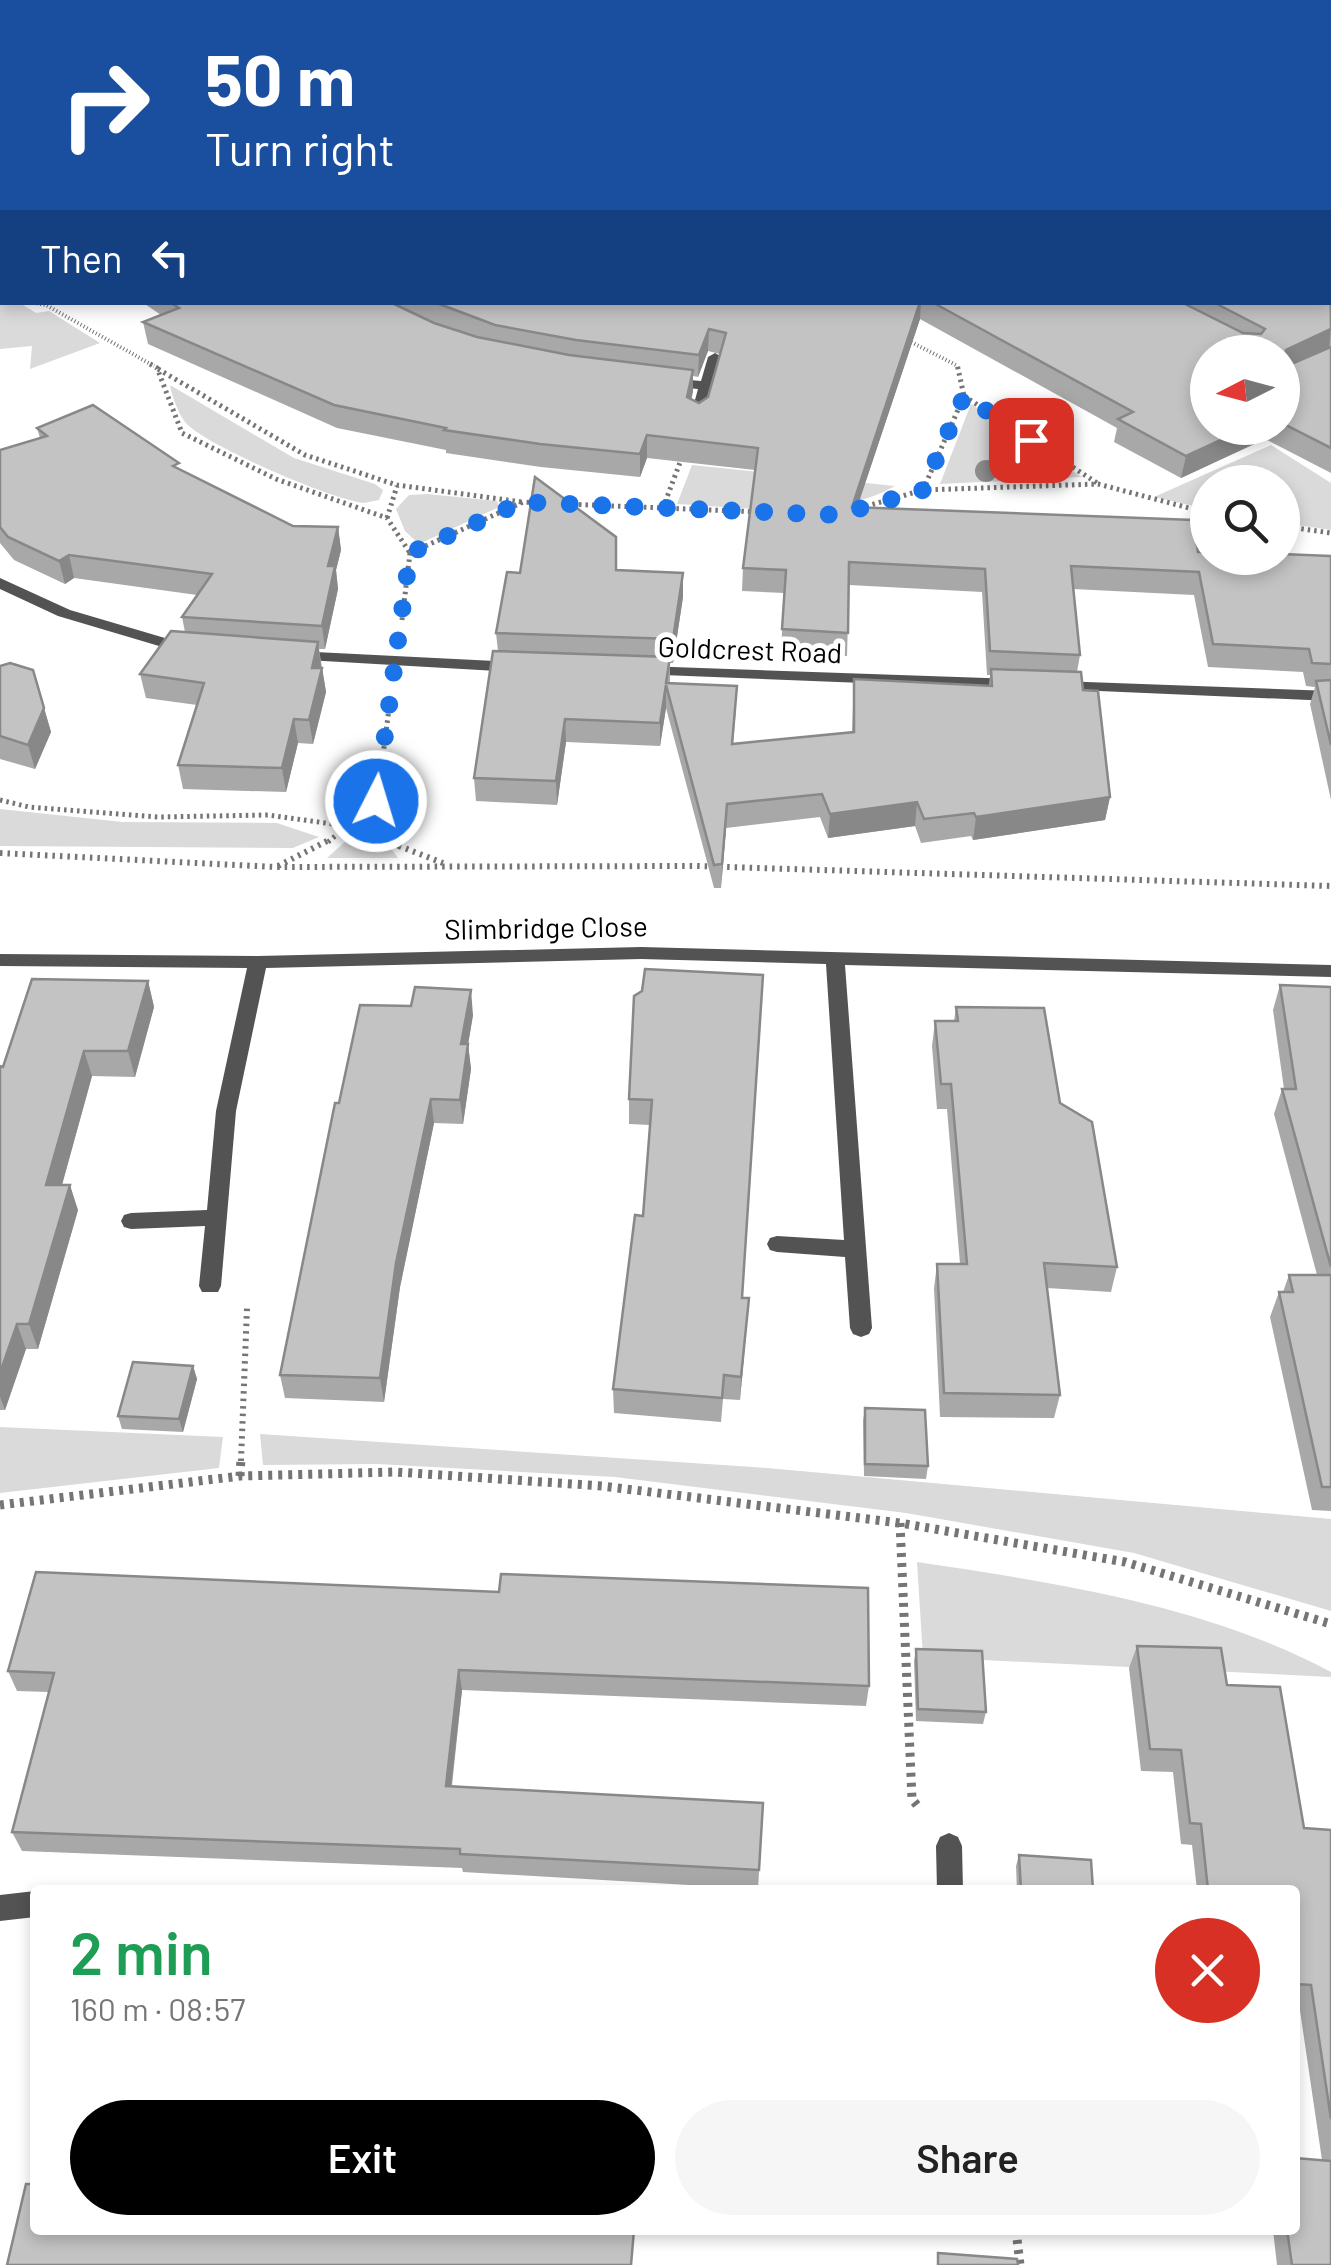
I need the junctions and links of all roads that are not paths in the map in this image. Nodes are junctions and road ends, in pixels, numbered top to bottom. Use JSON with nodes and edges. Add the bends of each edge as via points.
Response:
{"nodes":[{"id":1,"x":715,"y":357,"type":"edge"},
{"id":2,"x":654,"y":380,"type":"edge"},
{"id":3,"x":706,"y":386,"type":"junction"},
{"id":4,"x":697,"y":418,"type":"edge"},
{"id":5,"x":0,"y":583,"type":"edge"},
{"id":6,"x":208,"y":651,"type":"edge"},
{"id":7,"x":284,"y":656,"type":"edge"},
{"id":8,"x":536,"y":667,"type":"edge"},
{"id":9,"x":616,"y":670,"type":"edge"},
{"id":10,"x":1331,"y":696,"type":"edge"},
{"id":11,"x":835,"y":957,"type":"junction"},
{"id":12,"x":0,"y":960,"type":"edge"},
{"id":13,"x":258,"y":962,"type":"junction"},
{"id":14,"x":1331,"y":971,"type":"edge"},
{"id":15,"x":216,"y":1218,"type":"junction"},
{"id":16,"x":131,"y":1221,"type":"dead end"},
{"id":17,"x":777,"y":1244,"type":"dead end"},
{"id":18,"x":855,"y":1250,"type":"junction"},
{"id":19,"x":210,"y":1286,"type":"road end"},
{"id":20,"x":861,"y":1328,"type":"dead end"},
{"id":21,"x":948,"y":1846,"type":"road end"},
{"id":22,"x":950,"y":1885,"type":"edge"},
{"id":23,"x":30,"y":1905,"type":"edge"},
{"id":24,"x":0,"y":1908,"type":"edge"}],
"edges":[{"from":1,"to":3,"type":"street"},
{"from":2,"to":3,"type":"street"},
{"from":3,"to":4,"type":"street"},
{"from":5,"to":6,"type":"street","via":[[64,613]]},
{"from":7,"to":8,"type":"street"},
{"from":9,"to":10,"type":"street","name":"Goldcrest Road"},
{"from":11,"to":13,"type":"street","name":"Slimbridge Close","via":[[641,952]]},
{"from":11,"to":14,"type":"street","name":"Slimbridge Close"},
{"from":11,"to":18,"type":"street"},
{"from":12,"to":13,"type":"street","name":"Slimbridge Close"},
{"from":13,"to":15,"type":"street","via":[[226,1111]]},
{"from":15,"to":16,"type":"street"},
{"from":15,"to":19,"type":"street"},
{"from":17,"to":18,"type":"street"},
{"from":18,"to":20,"type":"street"},
{"from":21,"to":22,"type":"street"},
{"from":23,"to":24,"type":"street"}]}
